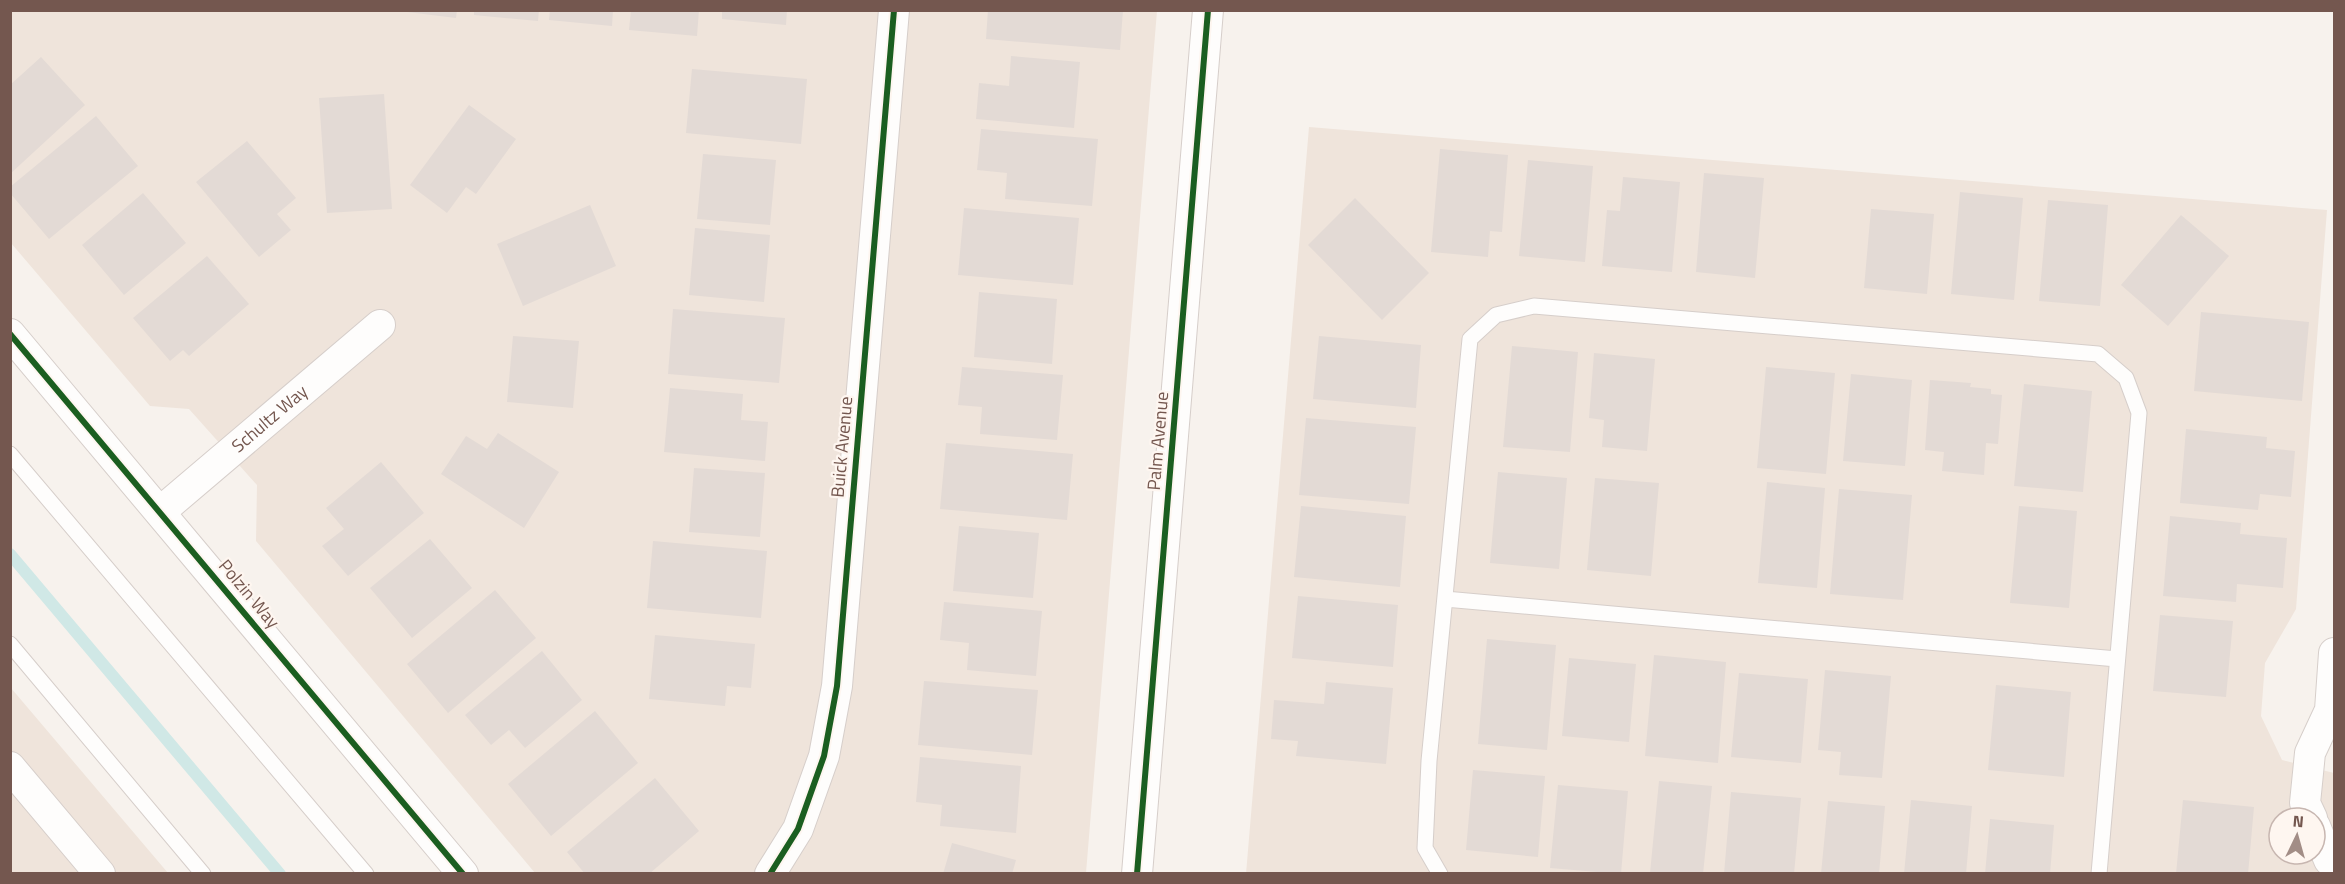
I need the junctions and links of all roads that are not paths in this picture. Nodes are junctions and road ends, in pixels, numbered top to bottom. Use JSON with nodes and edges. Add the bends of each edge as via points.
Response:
{"nodes":[{"id":1,"x":894,"y":10,"type":"edge"},
{"id":2,"x":1208,"y":10,"type":"edge"},
{"id":3,"x":380,"y":325,"type":"dead end"},
{"id":4,"x":10,"y":334,"type":"edge"},
{"id":5,"x":10,"y":454,"type":"edge"},
{"id":6,"x":160,"y":512,"type":"junction"},
{"id":7,"x":1445,"y":598,"type":"junction"},
{"id":8,"x":10,"y":644,"type":"edge"},
{"id":9,"x":2334,"y":653,"type":"edge"},
{"id":10,"x":2117,"y":659,"type":"junction"},
{"id":11,"x":2332,"y":715,"type":"edge"},
{"id":12,"x":10,"y":767,"type":"edge"},
{"id":13,"x":2307,"y":806,"type":"edge"},
{"id":14,"x":100,"y":873,"type":"edge"},
{"id":15,"x":203,"y":873,"type":"edge"},
{"id":16,"x":366,"y":873,"type":"edge"},
{"id":17,"x":463,"y":873,"type":"edge"},
{"id":18,"x":770,"y":873,"type":"edge"},
{"id":19,"x":1137,"y":873,"type":"edge"},
{"id":20,"x":1440,"y":873,"type":"edge"},
{"id":21,"x":2099,"y":873,"type":"edge"}],
"edges":[{"from":1,"to":18,"type":"street","name":"Buick Avenue","via":[[837,686],[824,756],[798,828]]},
{"from":2,"to":19,"type":"street","name":"Palm Avenue"},
{"from":3,"to":6,"type":"street","name":"Schultz Way"},
{"from":4,"to":6,"type":"street","name":"Polzin Way"},
{"from":5,"to":16,"type":"lane"},
{"from":6,"to":17,"type":"street","name":"Polzin Way"},
{"from":7,"to":10,"type":"lane"},
{"from":7,"to":10,"type":"lane","via":[[1470,339],[1496,315],[1534,306],[2098,354],[2126,378],[2139,412]]},
{"from":7,"to":20,"type":"lane","via":[[1425,848]]},
{"from":8,"to":15,"type":"lane"},
{"from":9,"to":11,"type":"street"},
{"from":10,"to":21,"type":"lane"},
{"from":11,"to":13,"type":"street","via":[[2310,753]]},
{"from":12,"to":14,"type":"street"}]}
